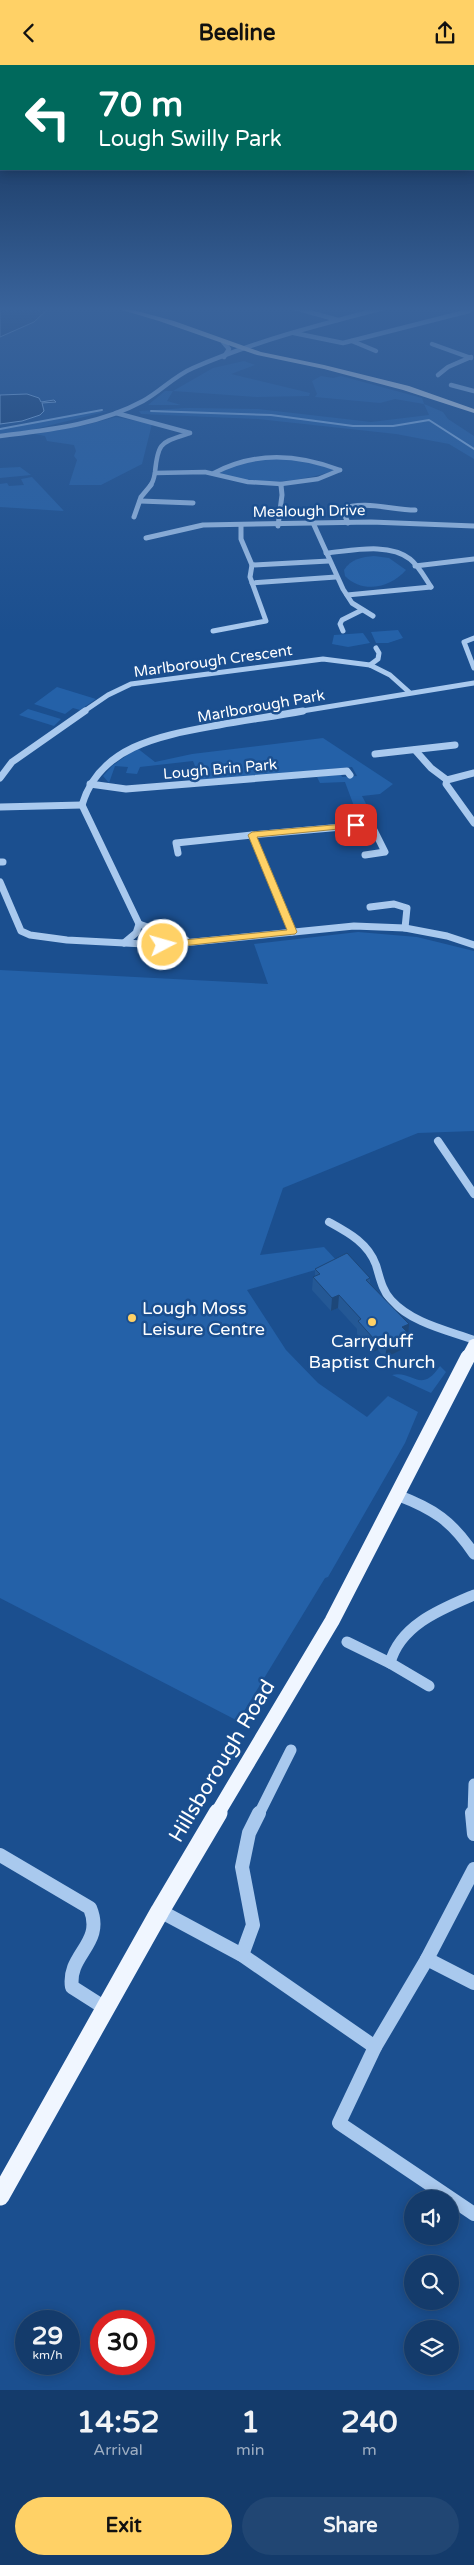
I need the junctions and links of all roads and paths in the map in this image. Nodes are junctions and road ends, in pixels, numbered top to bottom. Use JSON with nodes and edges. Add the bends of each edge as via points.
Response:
{"nodes":[{"id":1,"x":107,"y":416,"type":"edge"},
{"id":2,"x":125,"y":416,"type":"edge"},
{"id":3,"x":0,"y":436,"type":"edge"},
{"id":4,"x":155,"y":473,"type":"junction"},
{"id":5,"x":214,"y":473,"type":"junction"},
{"id":6,"x":281,"y":484,"type":"junction"},
{"id":7,"x":140,"y":501,"type":"junction"},
{"id":8,"x":193,"y":503,"type":"dead end"},
{"id":9,"x":415,"y":510,"type":"dead end"},
{"id":10,"x":134,"y":517,"type":"dead end"},
{"id":11,"x":348,"y":523,"type":"junction"},
{"id":12,"x":241,"y":525,"type":"junction"},
{"id":13,"x":314,"y":525,"type":"junction"},
{"id":14,"x":278,"y":526,"type":"junction"},
{"id":15,"x":474,"y":527,"type":"edge"},
{"id":16,"x":146,"y":538,"type":"dead end"},
{"id":17,"x":326,"y":553,"type":"junction"},
{"id":18,"x":474,"y":559,"type":"edge"},
{"id":19,"x":329,"y":561,"type":"junction"},
{"id":20,"x":252,"y":565,"type":"junction"},
{"id":21,"x":415,"y":566,"type":"junction"},
{"id":22,"x":336,"y":577,"type":"junction"},
{"id":23,"x":252,"y":583,"type":"junction"},
{"id":24,"x":347,"y":595,"type":"junction"},
{"id":25,"x":362,"y":610,"type":"junction"},
{"id":26,"x":373,"y":616,"type":"dead end"},
{"id":27,"x":213,"y":631,"type":"dead end"},
{"id":28,"x":343,"y":631,"type":"dead end"},
{"id":29,"x":474,"y":639,"type":"edge"},
{"id":30,"x":376,"y":648,"type":"dead end"},
{"id":31,"x":370,"y":665,"type":"junction"},
{"id":32,"x":474,"y":668,"type":"edge"},
{"id":33,"x":474,"y":683,"type":"edge"},
{"id":34,"x":408,"y":692,"type":"junction"},
{"id":35,"x":455,"y":745,"type":"dead end"},
{"id":36,"x":415,"y":750,"type":"junction"},
{"id":37,"x":375,"y":754,"type":"dead end"},
{"id":38,"x":474,"y":773,"type":"edge"},
{"id":39,"x":350,"y":775,"type":"dead end"},
{"id":40,"x":0,"y":778,"type":"edge"},
{"id":41,"x":447,"y":780,"type":"junction"},
{"id":42,"x":90,"y":784,"type":"junction"},
{"id":43,"x":82,"y":805,"type":"junction"},
{"id":44,"x":0,"y":807,"type":"edge"},
{"id":45,"x":474,"y":823,"type":"edge"},
{"id":46,"x":252,"y":835,"type":"junction"},
{"id":47,"x":178,"y":853,"type":"dead end"},
{"id":48,"x":365,"y":855,"type":"dead end"},
{"id":49,"x":0,"y":882,"type":"edge"},
{"id":50,"x":370,"y":907,"type":"dead end"},
{"id":51,"x":139,"y":924,"type":"junction"},
{"id":52,"x":405,"y":928,"type":"junction"},
{"id":53,"x":292,"y":932,"type":"junction"},
{"id":54,"x":194,"y":941,"type":"junction"},
{"id":55,"x":124,"y":943,"type":"junction"},
{"id":56,"x":474,"y":945,"type":"edge"},
{"id":57,"x":438,"y":1141,"type":"dead end"},
{"id":58,"x":474,"y":1194,"type":"edge"},
{"id":59,"x":329,"y":1222,"type":"dead end"},
{"id":60,"x":474,"y":1340,"type":"edge"},
{"id":61,"x":474,"y":1345,"type":"edge"},
{"id":62,"x":397,"y":1495,"type":"junction"},
{"id":63,"x":474,"y":1554,"type":"edge"},
{"id":64,"x":474,"y":1595,"type":"edge"},
{"id":65,"x":347,"y":1642,"type":"dead end"},
{"id":66,"x":390,"y":1663,"type":"junction"},
{"id":67,"x":429,"y":1685,"type":"dead end"},
{"id":68,"x":290,"y":1750,"type":"dead end"},
{"id":69,"x":474,"y":1785,"type":"edge"},
{"id":70,"x":474,"y":1834,"type":"edge"},
{"id":71,"x":0,"y":1855,"type":"edge"},
{"id":72,"x":474,"y":1869,"type":"edge"},
{"id":73,"x":160,"y":1911,"type":"junction"},
{"id":74,"x":242,"y":1955,"type":"junction"},
{"id":75,"x":427,"y":1959,"type":"junction"},
{"id":76,"x":474,"y":1983,"type":"edge"},
{"id":77,"x":105,"y":2008,"type":"junction"},
{"id":78,"x":375,"y":2047,"type":"junction"},
{"id":79,"x":0,"y":2196,"type":"edge"},
{"id":80,"x":474,"y":2214,"type":"edge"}],
"edges":[{"from":1,"to":3,"type":"street"},
{"from":2,"to":4,"type":"street","via":[[190,433],[165,442],[157,450]]},
{"from":4,"to":5,"type":"street"},
{"from":4,"to":7,"type":"street","via":[[152,486]]},
{"from":5,"to":6,"type":"street","via":[[248,482]]},
{"from":5,"to":6,"type":"street","via":[[237,461],[279,456],[311,459],[340,470],[318,479]]},
{"from":6,"to":14,"type":"street","via":[[284,497],[278,509]]},
{"from":7,"to":8,"type":"street"},
{"from":7,"to":10,"type":"street"},
{"from":9,"to":11,"type":"street","via":[[352,505],[342,509]]},
{"from":11,"to":13,"type":"street","name":"Mealough Drive"},
{"from":11,"to":15,"type":"street","name":"Mealough Drive"},
{"from":12,"to":14,"type":"street","name":"Mealough Drive"},
{"from":12,"to":16,"type":"street","name":"Mealough Drive","via":[[203,525]]},
{"from":12,"to":20,"type":"street","via":[[241,539]]},
{"from":13,"to":14,"type":"street","name":"Mealough Drive"},
{"from":13,"to":17,"type":"street"},
{"from":17,"to":19,"type":"street"},
{"from":17,"to":21,"type":"street","via":[[384,550],[404,555]]},
{"from":18,"to":21,"type":"street"},
{"from":19,"to":20,"type":"street"},
{"from":19,"to":22,"type":"street"},
{"from":20,"to":23,"type":"street"},
{"from":21,"to":24,"type":"street","via":[[431,587]]},
{"from":22,"to":23,"type":"street"},
{"from":22,"to":24,"type":"street"},
{"from":23,"to":27,"type":"street","via":[[266,621]]},
{"from":24,"to":25,"type":"street"},
{"from":25,"to":26,"type":"street"},
{"from":25,"to":28,"type":"street","via":[[342,620]]},
{"from":29,"to":32,"type":"street","via":[[464,642],[463,646]]},
{"from":30,"to":31,"type":"street","via":[[378,659]]},
{"from":31,"to":34,"type":"street","name":"Marlborough Crescent","via":[[386,673]]},
{"from":31,"to":40,"type":"street","name":"Marlborough Crescent","via":[[308,660],[131,684],[108,695],[41,741],[12,762]]},
{"from":33,"to":34,"type":"street","name":"Marlborough Park"},
{"from":34,"to":42,"type":"street","name":"Marlborough Park","via":[[164,735],[138,744],[107,764]]},
{"from":35,"to":36,"type":"street"},
{"from":36,"to":37,"type":"street"},
{"from":36,"to":41,"type":"street"},
{"from":38,"to":41,"type":"street"},
{"from":39,"to":42,"type":"street","name":"Lough Brin Park","via":[[348,771],[126,789]]},
{"from":41,"to":45,"type":"street","via":[[446,784]]},
{"from":42,"to":43,"type":"street","name":"Marlborough Park"},
{"from":43,"to":44,"type":"street"},
{"from":43,"to":51,"type":"street"},
{"from":46,"to":47,"type":"street","via":[[176,843]]},
{"from":46,"to":48,"type":"street","via":[[365,825],[373,829],[385,853]]},
{"from":46,"to":53,"type":"street"},
{"from":49,"to":55,"type":"street","via":[[21,931],[30,935]]},
{"from":50,"to":52,"type":"street","via":[[394,904],[407,908]]},
{"from":51,"to":54,"type":"street","via":[[181,940]]},
{"from":51,"to":55,"type":"street","via":[[136,933]]},
{"from":52,"to":53,"type":"street","via":[[354,926]]},
{"from":52,"to":56,"type":"street"},
{"from":53,"to":54,"type":"street"},
{"from":54,"to":55,"type":"street","via":[[163,945]]},
{"from":57,"to":58,"type":"street"},
{"from":59,"to":60,"type":"street","via":[[348,1231],[362,1243],[372,1257],[378,1281],[385,1293],[406,1313]]},
{"from":61,"to":62,"type":"main road","name":"Hillsborough Road"},
{"from":62,"to":63,"type":"street","via":[[446,1517],[460,1531]]},
{"from":62,"to":73,"type":"main road","name":"Hillsborough Road","via":[[332,1621]]},
{"from":64,"to":66,"type":"street","via":[[420,1623],[397,1644],[391,1652]]},
{"from":65,"to":66,"type":"street"},
{"from":66,"to":67,"type":"street"},
{"from":68,"to":74,"type":"street","via":[[249,1833],[242,1867],[253,1925]]},
{"from":69,"to":70,"type":"street"},
{"from":71,"to":77,"type":"street","via":[[90,1908],[95,1920],[94,1932],[70,1973],[72,1987]]},
{"from":72,"to":75,"type":"street"},
{"from":73,"to":74,"type":"street"},
{"from":73,"to":77,"type":"main road","name":"Hillsborough Road"},
{"from":74,"to":78,"type":"street"},
{"from":75,"to":76,"type":"street"},
{"from":75,"to":78,"type":"street"},
{"from":77,"to":79,"type":"main road","name":"Hillsborough Road"},
{"from":78,"to":80,"type":"street","via":[[339,2123]]}]}
